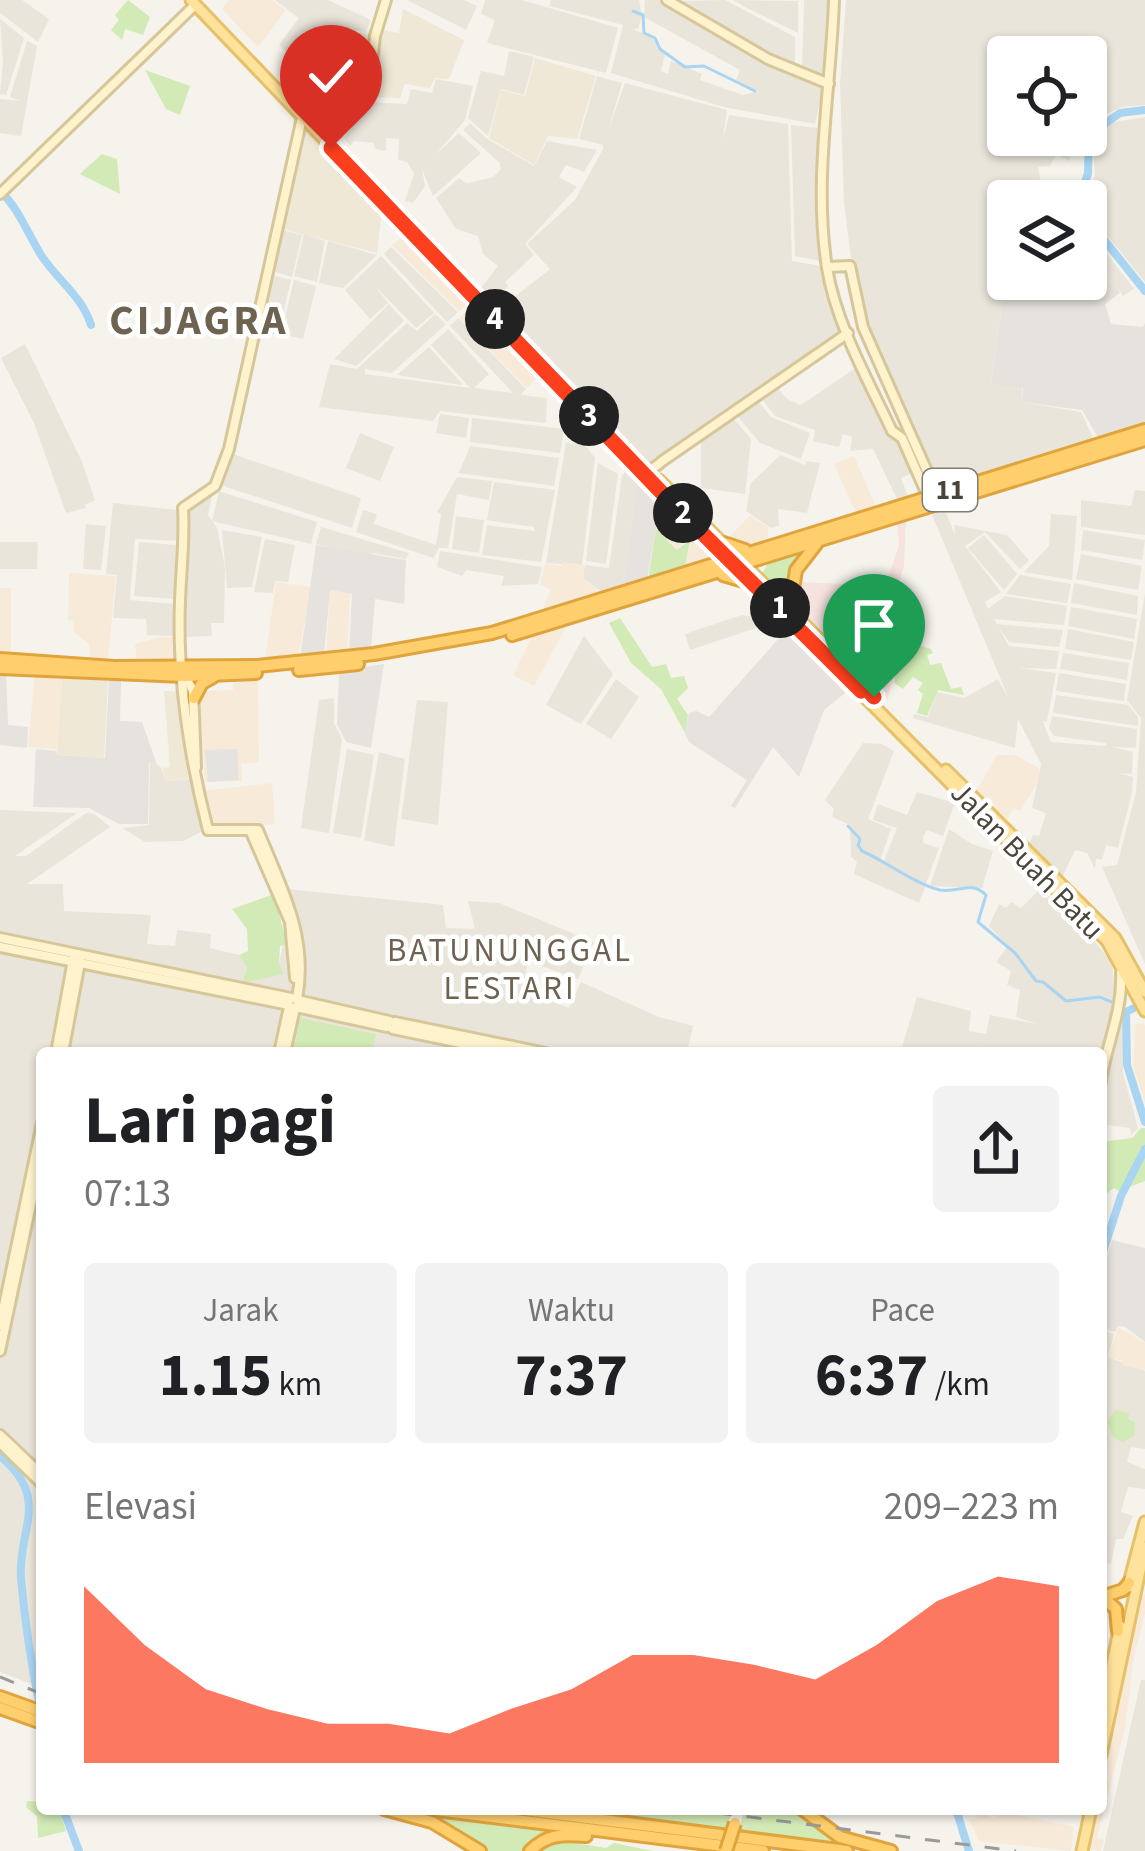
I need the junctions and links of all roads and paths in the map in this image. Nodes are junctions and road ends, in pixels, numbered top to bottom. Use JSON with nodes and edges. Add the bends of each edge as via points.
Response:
{"nodes":[{"id":1,"x":386,"y":0,"type":"edge"},
{"id":2,"x":667,"y":0,"type":"edge"},
{"id":3,"x":834,"y":0,"type":"edge"},
{"id":4,"x":194,"y":2,"type":"edge"},
{"id":5,"x":829,"y":84,"type":"junction"},
{"id":6,"x":302,"y":114,"type":"junction"},
{"id":7,"x":330,"y":144,"type":"junction"},
{"id":8,"x":2,"y":190,"type":"edge"},
{"id":9,"x":827,"y":267,"type":"junction"},
{"id":10,"x":848,"y":333,"type":"junction"},
{"id":11,"x":1145,"y":430,"type":"edge"},
{"id":12,"x":1145,"y":440,"type":"edge"},
{"id":13,"x":657,"y":466,"type":"junction"},
{"id":14,"x":934,"y":495,"type":"junction"},
{"id":15,"x":819,"y":541,"type":"junction"},
{"id":16,"x":721,"y":545,"type":"junction"},
{"id":17,"x":754,"y":550,"type":"junction"},
{"id":18,"x":766,"y":559,"type":"junction"},
{"id":19,"x":737,"y":562,"type":"junction"},
{"id":20,"x":712,"y":569,"type":"junction"},
{"id":21,"x":758,"y":582,"type":"junction"},
{"id":22,"x":790,"y":609,"type":"junction"},
{"id":23,"x":0,"y":663,"type":"edge"},
{"id":24,"x":183,"y":672,"type":"junction"},
{"id":25,"x":216,"y":676,"type":"junction"},
{"id":26,"x":863,"y":689,"type":"junction"},
{"id":27,"x":194,"y":698,"type":"junction"},
{"id":28,"x":195,"y":771,"type":"junction"},
{"id":29,"x":1037,"y":864,"type":"junction"},
{"id":30,"x":0,"y":943,"type":"edge"},
{"id":31,"x":77,"y":958,"type":"junction"},
{"id":32,"x":1120,"y":959,"type":"junction"},
{"id":33,"x":1139,"y":988,"type":"edge"},
{"id":34,"x":1119,"y":1001,"type":"junction"},
{"id":35,"x":293,"y":1003,"type":"junction"},
{"id":36,"x":1145,"y":1010,"type":"edge"},
{"id":37,"x":391,"y":1025,"type":"junction"},
{"id":38,"x":60,"y":1047,"type":"edge"},
{"id":39,"x":283,"y":1047,"type":"edge"},
{"id":40,"x":484,"y":1047,"type":"edge"},
{"id":41,"x":513,"y":1047,"type":"edge"},
{"id":42,"x":1107,"y":1052,"type":"edge"},
{"id":43,"x":36,"y":1152,"type":"edge"},
{"id":44,"x":36,"y":1180,"type":"edge"},
{"id":45,"x":0,"y":1324,"type":"edge"},
{"id":46,"x":0,"y":1351,"type":"edge"},
{"id":47,"x":0,"y":1439,"type":"edge"},
{"id":48,"x":36,"y":1473,"type":"edge"},
{"id":49,"x":1145,"y":1522,"type":"edge"},
{"id":50,"x":1145,"y":1547,"type":"edge"},
{"id":51,"x":1129,"y":1583,"type":"junction"},
{"id":52,"x":1107,"y":1596,"type":"edge"},
{"id":53,"x":1107,"y":1598,"type":"edge"},
{"id":54,"x":1107,"y":1600,"type":"edge"},
{"id":55,"x":1128,"y":1603,"type":"junction"},
{"id":56,"x":1118,"y":1631,"type":"junction"},
{"id":57,"x":1107,"y":1687,"type":"edge"},
{"id":58,"x":0,"y":1697,"type":"edge"},
{"id":59,"x":0,"y":1708,"type":"edge"},
{"id":60,"x":36,"y":1715,"type":"edge"},
{"id":61,"x":36,"y":1715,"type":"edge"},
{"id":62,"x":1107,"y":1721,"type":"edge"},
{"id":63,"x":406,"y":1815,"type":"edge"},
{"id":64,"x":475,"y":1815,"type":"edge"},
{"id":65,"x":564,"y":1815,"type":"edge"},
{"id":66,"x":737,"y":1815,"type":"edge"},
{"id":67,"x":810,"y":1815,"type":"edge"},
{"id":68,"x":1087,"y":1815,"type":"edge"},
{"id":69,"x":685,"y":1842,"type":"junction"},
{"id":70,"x":480,"y":1851,"type":"edge"},
{"id":71,"x":530,"y":1851,"type":"edge"},
{"id":72,"x":726,"y":1851,"type":"edge"},
{"id":73,"x":763,"y":1851,"type":"edge"},
{"id":74,"x":847,"y":1851,"type":"edge"},
{"id":75,"x":891,"y":1851,"type":"edge"},
{"id":76,"x":1080,"y":1851,"type":"edge"}],
"edges":[{"from":1,"to":7,"type":"street","via":[[367,98]]},
{"from":2,"to":5,"type":"street"},
{"from":3,"to":5,"type":"street"},
{"from":4,"to":6,"type":"main road","name":"Jalan Buah Batu"},
{"from":4,"to":8,"type":"street"},
{"from":5,"to":9,"type":"street"},
{"from":6,"to":7,"type":"main road","name":"Jalan Buah Batu"},
{"from":6,"to":24,"type":"street","via":[[229,449],[215,486],[183,508]]},
{"from":7,"to":13,"type":"main road","name":"Jalan Buah Batu"},
{"from":7,"to":16,"type":"main road","name":"Jalan Buah Batu"},
{"from":9,"to":10,"type":"street"},
{"from":9,"to":14,"type":"street","via":[[850,266],[861,320]]},
{"from":10,"to":13,"type":"street"},
{"from":10,"to":14,"type":"street"},
{"from":11,"to":14,"type":"highway","number":"11"},
{"from":12,"to":15,"type":"highway","number":"11"},
{"from":13,"to":16,"type":"main road","name":"Jalan Buah Batu"},
{"from":14,"to":17,"type":"highway","number":"11"},
{"from":15,"to":18,"type":"highway","number":"11"},
{"from":15,"to":22,"type":"highway","via":[[796,570]]},
{"from":16,"to":17,"type":"highway"},
{"from":16,"to":19,"type":"main road","name":"Jalan Buah Batu"},
{"from":16,"to":20,"type":"highway"},
{"from":17,"to":19,"type":"highway","number":"11"},
{"from":18,"to":19,"type":"highway","number":"11"},
{"from":18,"to":21,"type":"highway"},
{"from":19,"to":20,"type":"highway","number":"11"},
{"from":19,"to":21,"type":"main road","name":"Jalan Buah Batu"},
{"from":20,"to":21,"type":"highway"},
{"from":20,"to":24,"type":"highway","number":"11","via":[[492,633],[340,659]]},
{"from":20,"to":25,"type":"highway","number":"11","via":[[496,639],[344,666]]},
{"from":21,"to":22,"type":"main road","name":"Jalan Buah Batu"},
{"from":21,"to":26,"type":"main road","name":"Jalan Buah Batu"},
{"from":22,"to":26,"type":"main road","name":"Jalan Buah Batu"},
{"from":23,"to":24,"type":"highway","number":"11"},
{"from":24,"to":25,"type":"highway","number":"11"},
{"from":24,"to":27,"type":"street"},
{"from":24,"to":28,"type":"street"},
{"from":25,"to":27,"type":"highway"},
{"from":26,"to":29,"type":"main road","name":"Jalan Buah Batu"},
{"from":27,"to":28,"type":"street"},
{"from":28,"to":35,"type":"street","via":[[208,830],[254,830],[292,928]]},
{"from":29,"to":32,"type":"main road","name":"Jalan Buah Batu"},
{"from":29,"to":33,"type":"main road","name":"Jalan Buah Batu","via":[[1115,938]]},
{"from":30,"to":31,"type":"street"},
{"from":31,"to":35,"type":"street"},
{"from":31,"to":38,"type":"street"},
{"from":32,"to":33,"type":"main road","name":"Jalan Buah Batu"},
{"from":32,"to":34,"type":"street"},
{"from":33,"to":34,"type":"street"},
{"from":33,"to":36,"type":"main road","name":"Jalan Buah Batu"},
{"from":34,"to":42,"type":"street"},
{"from":35,"to":37,"type":"street"},
{"from":35,"to":39,"type":"street"},
{"from":37,"to":40,"type":"street"},
{"from":37,"to":41,"type":"street"},
{"from":43,"to":45,"type":"street"},
{"from":44,"to":46,"type":"street"},
{"from":47,"to":48,"type":"street"},
{"from":49,"to":51,"type":"main road"},
{"from":50,"to":55,"type":"main road"},
{"from":51,"to":52,"type":"highway"},
{"from":51,"to":55,"type":"main road"},
{"from":53,"to":55,"type":"highway"},
{"from":54,"to":56,"type":"highway"},
{"from":55,"to":56,"type":"main road"},
{"from":55,"to":62,"type":"main road"},
{"from":56,"to":57,"type":"main road"},
{"from":58,"to":60,"type":"highway"},
{"from":59,"to":61,"type":"highway"},
{"from":63,"to":70,"type":"highway"},
{"from":64,"to":69,"type":"highway"},
{"from":65,"to":74,"type":"highway"},
{"from":66,"to":72,"type":"highway","bridge":true},
{"from":67,"to":75,"type":"highway","via":[[840,1837]]},
{"from":68,"to":76,"type":"main road"},
{"from":69,"to":71,"type":"highway","via":[[556,1835]]},
{"from":69,"to":73,"type":"highway"}]}
